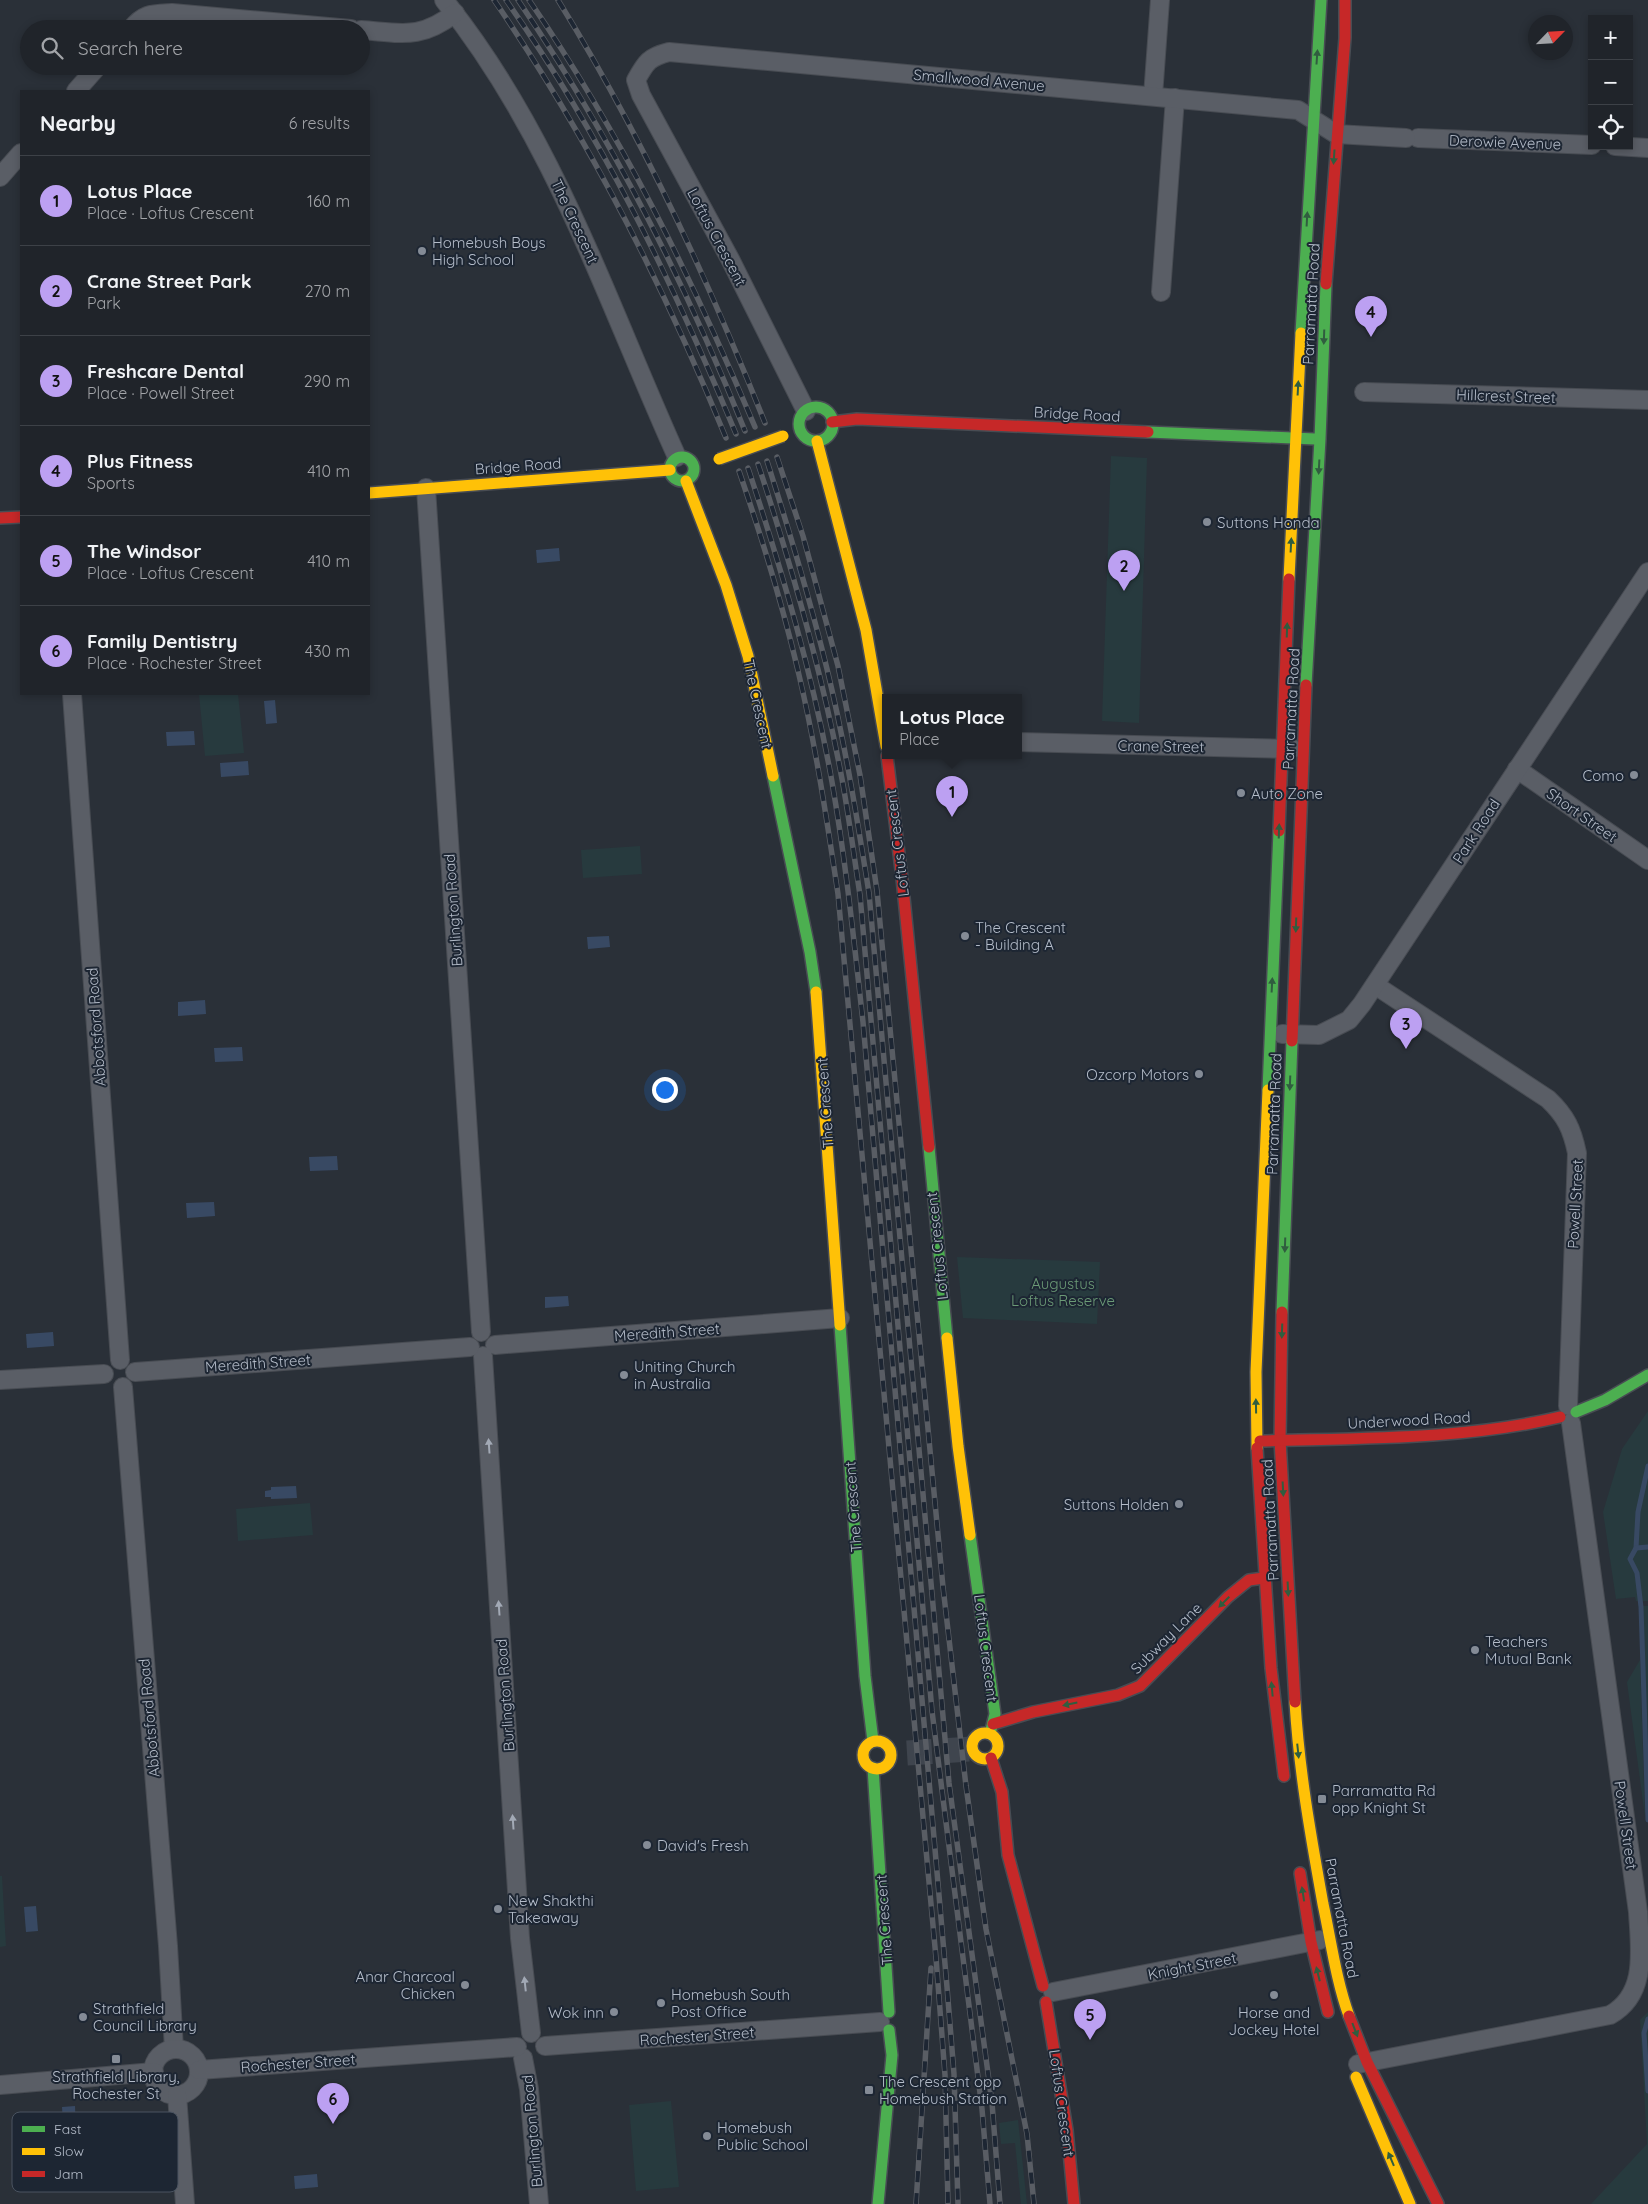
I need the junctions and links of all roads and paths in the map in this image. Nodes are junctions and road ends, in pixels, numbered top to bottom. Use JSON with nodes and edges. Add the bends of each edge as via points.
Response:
{"nodes":[{"id":1,"x":1160,"y":0,"type":"edge"},
{"id":2,"x":1321,"y":0,"type":"edge"},
{"id":3,"x":1345,"y":0,"type":"edge"},
{"id":4,"x":449,"y":6,"type":"edge"},
{"id":5,"x":139,"y":20,"type":"edge"},
{"id":6,"x":244,"y":20,"type":"edge"},
{"id":7,"x":370,"y":31,"type":"edge"},
{"id":8,"x":646,"y":64,"type":"joint"},
{"id":9,"x":90,"y":75,"type":"edge"},
{"id":10,"x":77,"y":90,"type":"edge"},
{"id":11,"x":1153,"y":96,"type":"junction"},
{"id":12,"x":1175,"y":98,"type":"junction"},
{"id":13,"x":1312,"y":118,"type":"junction"},
{"id":14,"x":1336,"y":134,"type":"junction"},
{"id":15,"x":1588,"y":145,"type":"edge"},
{"id":16,"x":1633,"y":147,"type":"edge"},
{"id":17,"x":1648,"y":148,"type":"edge"},
{"id":18,"x":20,"y":154,"type":"edge"},
{"id":19,"x":0,"y":177,"type":"edge"},
{"id":20,"x":1161,"y":292,"type":"dead end"},
{"id":21,"x":1364,"y":392,"type":"dead end"},
{"id":22,"x":1648,"y":400,"type":"edge"},
{"id":23,"x":806,"y":410,"type":"junction"},
{"id":24,"x":832,"y":422,"type":"junction"},
{"id":25,"x":800,"y":430,"type":"junction"},
{"id":26,"x":1295,"y":437,"type":"junction"},
{"id":27,"x":1320,"y":440,"type":"junction"},
{"id":28,"x":817,"y":441,"type":"junction"},
{"id":29,"x":673,"y":464,"type":"junction"},
{"id":30,"x":694,"y":466,"type":"junction"},
{"id":31,"x":686,"y":481,"type":"junction"},
{"id":32,"x":426,"y":488,"type":"junction"},
{"id":33,"x":370,"y":493,"type":"edge"},
{"id":34,"x":20,"y":517,"type":"edge"},
{"id":35,"x":0,"y":518,"type":"edge"},
{"id":36,"x":1648,"y":572,"type":"edge"},
{"id":37,"x":72,"y":695,"type":"edge"},
{"id":38,"x":882,"y":723,"type":"edge"},
{"id":39,"x":1022,"y":742,"type":"edge"},
{"id":40,"x":1283,"y":749,"type":"junction"},
{"id":41,"x":1304,"y":750,"type":"junction"},
{"id":42,"x":887,"y":759,"type":"edge"},
{"id":43,"x":1517,"y":769,"type":"junction"},
{"id":44,"x":1648,"y":860,"type":"edge"},
{"id":45,"x":1375,"y":985,"type":"junction"},
{"id":46,"x":1270,"y":1033,"type":"junction"},
{"id":47,"x":1292,"y":1034,"type":"junction"},
{"id":48,"x":840,"y":1318,"type":"junction"},
{"id":49,"x":482,"y":1349,"type":"junction"},
{"id":50,"x":120,"y":1360,"type":"junction"},
{"id":51,"x":136,"y":1372,"type":"junction"},
{"id":52,"x":104,"y":1374,"type":"junction"},
{"id":53,"x":1648,"y":1375,"type":"edge"},
{"id":54,"x":0,"y":1380,"type":"edge"},
{"id":55,"x":123,"y":1388,"type":"junction"},
{"id":56,"x":1569,"y":1414,"type":"junction"},
{"id":57,"x":1280,"y":1440,"type":"junction"},
{"id":58,"x":1257,"y":1441,"type":"junction"},
{"id":59,"x":1264,"y":1578,"type":"junction"},
{"id":60,"x":991,"y":1729,"type":"junction"},
{"id":61,"x":873,"y":1741,"type":"junction"},
{"id":62,"x":991,"y":1758,"type":"junction"},
{"id":63,"x":873,"y":1768,"type":"junction"},
{"id":64,"x":1286,"y":1790,"type":"dead end"},
{"id":65,"x":1298,"y":1864,"type":"dead end"},
{"id":66,"x":1330,"y":1938,"type":"junction"},
{"id":67,"x":1311,"y":1942,"type":"junction"},
{"id":68,"x":1047,"y":1993,"type":"junction"},
{"id":69,"x":891,"y":2021,"type":"junction"},
{"id":70,"x":1333,"y":2024,"type":"dead end"},
{"id":71,"x":531,"y":2033,"type":"junction"},
{"id":72,"x":544,"y":2046,"type":"junction"},
{"id":73,"x":174,"y":2049,"type":"junction"},
{"id":74,"x":520,"y":2053,"type":"junction"},
{"id":75,"x":1355,"y":2062,"type":"junction"},
{"id":76,"x":199,"y":2070,"type":"junction"},
{"id":77,"x":154,"y":2072,"type":"junction"},
{"id":78,"x":0,"y":2085,"type":"edge"},
{"id":79,"x":177,"y":2094,"type":"junction"},
{"id":80,"x":186,"y":2204,"type":"edge"},
{"id":81,"x":539,"y":2204,"type":"edge"},
{"id":82,"x":878,"y":2204,"type":"edge"},
{"id":83,"x":1074,"y":2204,"type":"edge"},
{"id":84,"x":1410,"y":2204,"type":"edge"},
{"id":85,"x":1438,"y":2204,"type":"edge"}],
"edges":[{"from":1,"to":11,"type":"street"},
{"from":13,"to":2,"type":"main road","name":"Parramatta Road","one_way":true},
{"from":3,"to":14,"type":"main road","name":"Parramatta Road","via":[[1345,38]]},
{"from":4,"to":7,"type":"street","via":[[442,22],[422,32]]},
{"from":4,"to":29,"type":"street","name":"The Crescent","via":[[484,54],[566,197]]},
{"from":5,"to":6,"type":"street","via":[[154,14],[172,14]]},
{"from":8,"to":11,"type":"street","name":"Smallwood Avenue","via":[[654,56],[669,52]]},
{"from":8,"to":23,"type":"street","name":"Loftus Crescent","via":[[636,80],[641,95],[730,259]]},
{"from":9,"to":10,"type":"street"},
{"from":11,"to":12,"type":"street","name":"Smallwood Avenue"},
{"from":12,"to":13,"type":"street","name":"Smallwood Avenue","via":[[1301,110]]},
{"from":12,"to":20,"type":"street"},
{"from":13,"to":14,"type":"street","name":"Smallwood Avenue"},
{"from":26,"to":13,"type":"main road","name":"Parramatta Road","one_way":true},
{"from":14,"to":15,"type":"street","name":"Derowie Avenue"},
{"from":14,"to":27,"type":"main road","name":"Parramatta Road","one_way":true},
{"from":16,"to":17,"type":"street"},
{"from":18,"to":19,"type":"street"},
{"from":21,"to":22,"type":"street","name":"Hillcrest Street"},
{"from":23,"to":24,"type":"main road","via":[[815,407],[825,410]]},
{"from":23,"to":25,"type":"main road","via":[[800,419]]},
{"from":24,"to":26,"type":"main road","name":"Bridge Road","via":[[857,419]]},
{"from":24,"to":28,"type":"main road","via":[[830,433]]},
{"from":25,"to":28,"type":"main road","via":[[807,438]]},
{"from":25,"to":30,"type":"main road","bridge":true},
{"from":26,"to":27,"type":"main road","name":"Bridge Road"},
{"from":40,"to":26,"type":"main road","name":"Parramatta Road","one_way":true},
{"from":27,"to":41,"type":"main road","name":"Parramatta Road","one_way":true},
{"from":28,"to":38,"type":"main road","via":[[855,580]]},
{"from":29,"to":30,"type":"main road","via":[[688,458]]},
{"from":29,"to":31,"type":"main road","via":[[675,479]]},
{"from":29,"to":32,"type":"main road","name":"Bridge Road"},
{"from":30,"to":31,"type":"main road","via":[[692,477]]},
{"from":31,"to":48,"type":"main road","name":"The Crescent","via":[[726,585],[748,656],[810,952],[820,1036]]},
{"from":32,"to":33,"type":"main road","name":"Bridge Road"},
{"from":32,"to":49,"type":"street","name":"Burlington Road","via":[[481,1332],[492,1337]]},
{"from":34,"to":35,"type":"main road"},
{"from":36,"to":43,"type":"street","name":"Park Road"},
{"from":37,"to":50,"type":"street","name":"Abbotsford Road"},
{"from":39,"to":40,"type":"street","name":"Crane Street"},
{"from":40,"to":41,"type":"street","name":"Crane Street"},
{"from":46,"to":40,"type":"main road","name":"Parramatta Road","one_way":true},
{"from":41,"to":47,"type":"main road","name":"Parramatta Road","one_way":true},
{"from":42,"to":60,"type":"main road","name":"Loftus Crescent","via":[[958,1446],[995,1714]]},
{"from":43,"to":44,"type":"street","name":"Short Street"},
{"from":43,"to":45,"type":"street","name":"Park Road"},
{"from":45,"to":47,"type":"street","name":"Park Road","via":[[1348,1020],[1319,1035]]},
{"from":45,"to":56,"type":"street","name":"Powell Street","via":[[1548,1099],[1563,1114],[1574,1136],[1577,1153]]},
{"from":46,"to":47,"type":"street","name":"Park Road"},
{"from":58,"to":46,"type":"main road","name":"Parramatta Road","one_way":true,"via":[[1256,1372]]},
{"from":47,"to":57,"type":"main road","name":"Parramatta Road","one_way":true},
{"from":48,"to":49,"type":"street","name":"Meredith Street"},
{"from":48,"to":61,"type":"main road","name":"The Crescent","via":[[865,1676]]},
{"from":49,"to":51,"type":"street","name":"Meredith Street"},
{"from":71,"to":49,"type":"street","name":"Burlington Road","one_way":true,"via":[[520,1938]]},
{"from":50,"to":51,"type":"street","via":[[131,1363]]},
{"from":50,"to":52,"type":"street","via":[[109,1364]]},
{"from":51,"to":55,"type":"street","via":[[132,1382]]},
{"from":52,"to":54,"type":"street"},
{"from":52,"to":55,"type":"street","via":[[108,1386]]},
{"from":53,"to":56,"type":"main road","name":"Underwood Road","via":[[1605,1400]]},
{"from":55,"to":73,"type":"street","name":"Abbotsford Road"},
{"from":56,"to":57,"type":"main road","name":"Underwood Road","via":[[1528,1425],[1484,1431],[1360,1439]]},
{"from":56,"to":75,"type":"street","name":"Powell Street","via":[[1638,1912],[1640,1958],[1634,1992],[1628,2002],[1610,2015]]},
{"from":57,"to":58,"type":"main road","name":"Underwood Road"},
{"from":57,"to":66,"type":"main road","name":"Parramatta Road","one_way":true,"via":[[1298,1751]]},
{"from":58,"to":59,"type":"main road","name":"Parramatta Road"},
{"from":59,"to":60,"type":"main road","name":"Subway Lane","one_way":true,"via":[[1249,1580],[1228,1597],[1140,1686],[1118,1694],[1025,1714]]},
{"from":64,"to":59,"type":"main road","name":"Parramatta Road","one_way":true,"via":[[1275,1724]]},
{"from":60,"to":62,"type":"main road","via":[[998,1746]]},
{"from":60,"to":62,"type":"main road","via":[[978,1735],[972,1749],[980,1758]]},
{"from":61,"to":63,"type":"main road","via":[[866,1746],[863,1755],[866,1764]]},
{"from":61,"to":63,"type":"main road","via":[[885,1744],[895,1754],[886,1766]]},
{"from":62,"to":68,"type":"main road","name":"Loftus Crescent","via":[[1002,1792],[1008,1856]]},
{"from":63,"to":69,"type":"main road","name":"The Crescent"},
{"from":67,"to":65,"type":"main road","one_way":true},
{"from":66,"to":67,"type":"street","name":"Knight Street"},
{"from":66,"to":75,"type":"main road","name":"Parramatta Road","one_way":true},
{"from":67,"to":68,"type":"street","name":"Knight Street"},
{"from":70,"to":67,"type":"main road","one_way":true},
{"from":68,"to":83,"type":"main road","name":"Loftus Crescent","via":[[1068,2130]]},
{"from":69,"to":72,"type":"street","name":"Rochester Street"},
{"from":69,"to":82,"type":"main road","name":"The Crescent","via":[[892,2056]]},
{"from":71,"to":72,"type":"street","via":[[542,2038]]},
{"from":71,"to":74,"type":"street","via":[[520,2038]]},
{"from":72,"to":74,"type":"street","via":[[540,2057],[532,2060]]},
{"from":73,"to":76,"type":"street","via":[[193,2057]]},
{"from":73,"to":77,"type":"street","via":[[157,2059]]},
{"from":74,"to":76,"type":"street","name":"Rochester Street"},
{"from":74,"to":81,"type":"street","name":"Burlington Road","via":[[529,2089]]},
{"from":84,"to":75,"type":"main road","name":"Parramatta Road","one_way":true},
{"from":75,"to":85,"type":"main road","name":"Parramatta Road"},
{"from":76,"to":79,"type":"street","via":[[196,2084]]},
{"from":77,"to":78,"type":"street"},
{"from":77,"to":79,"type":"street","via":[[163,2090]]},
{"from":79,"to":80,"type":"street"}]}
